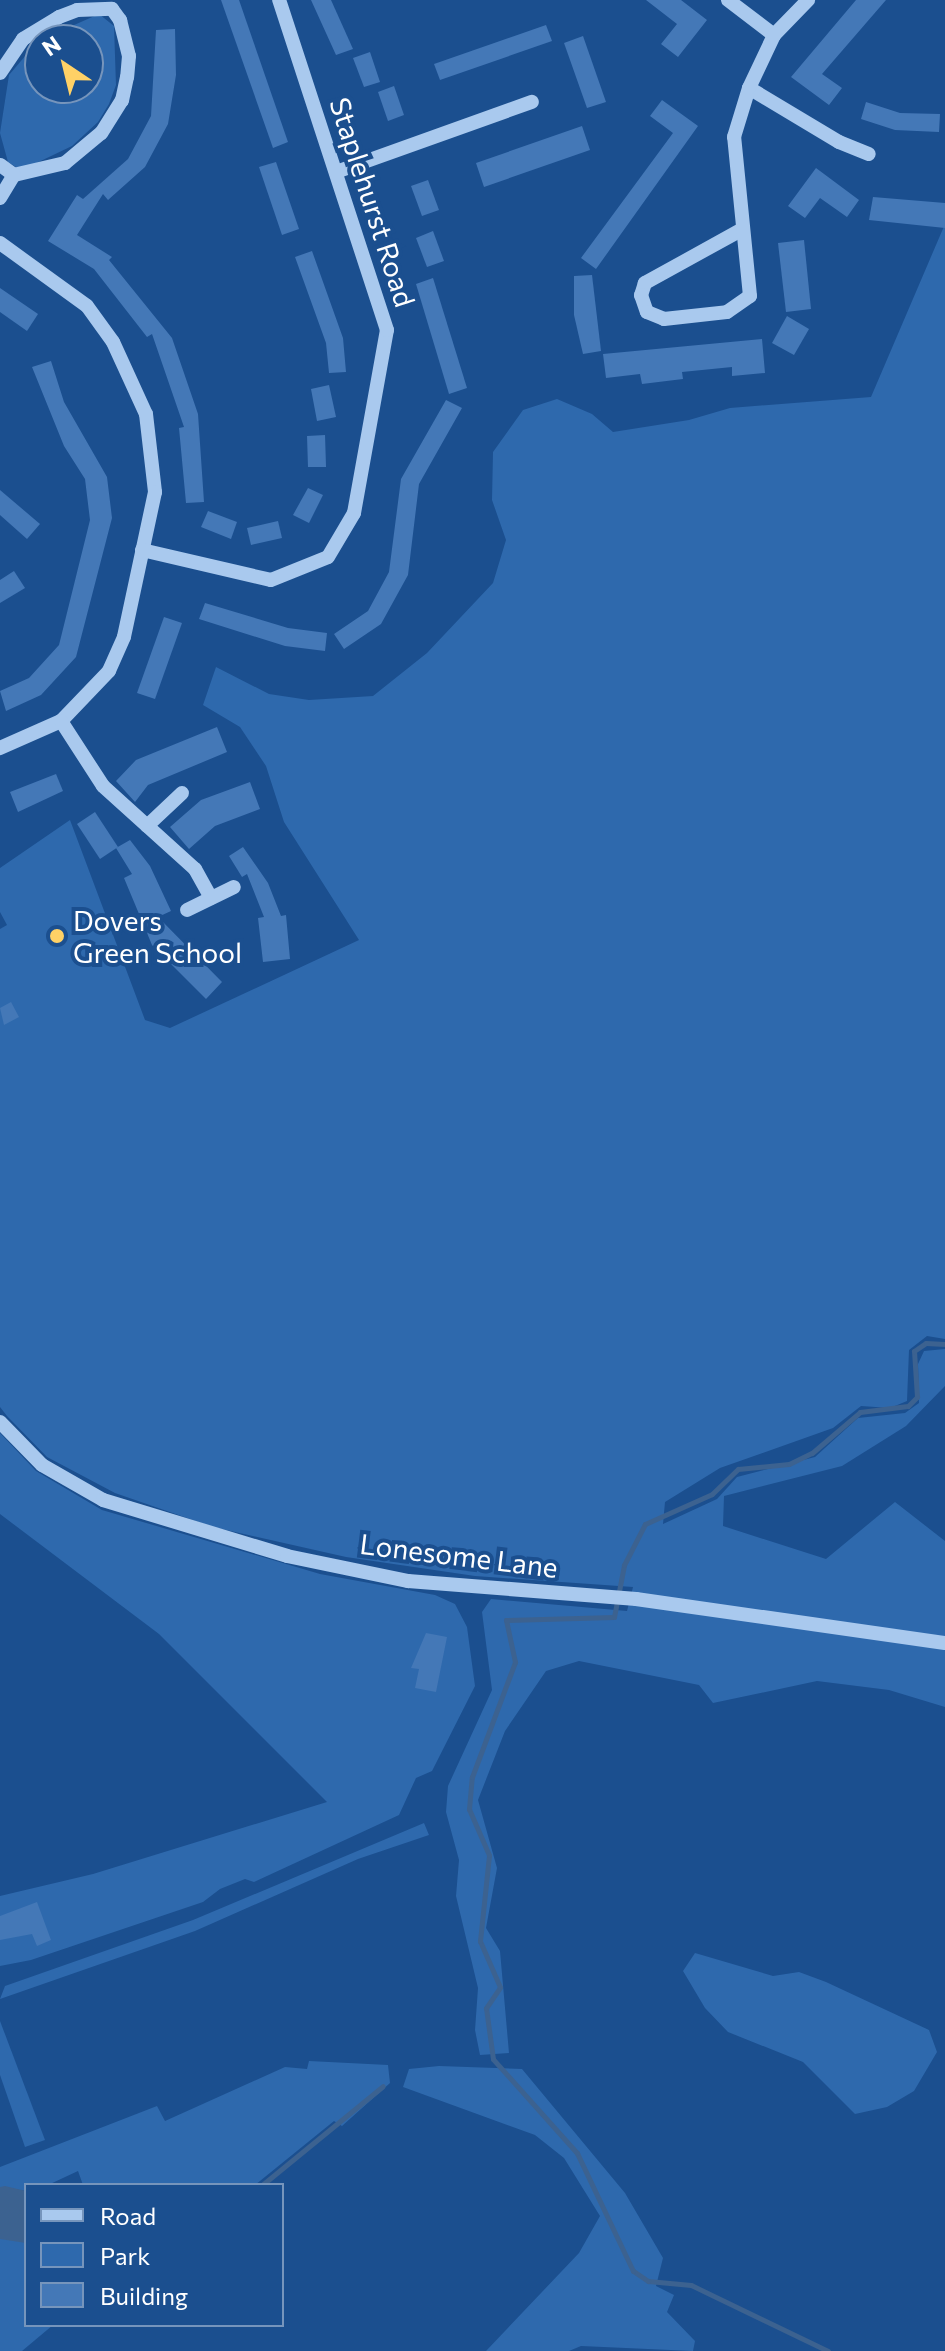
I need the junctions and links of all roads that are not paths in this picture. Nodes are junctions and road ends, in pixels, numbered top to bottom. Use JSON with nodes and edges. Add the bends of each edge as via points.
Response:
{"nodes":[{"id":1,"x":279,"y":0,"type":"edge"},
{"id":2,"x":728,"y":0,"type":"edge"},
{"id":3,"x":808,"y":0,"type":"edge"},
{"id":4,"x":115,"y":4,"type":"edge"},
{"id":5,"x":774,"y":35,"type":"junction"},
{"id":6,"x":4,"y":54,"type":"edge"},
{"id":7,"x":0,"y":73,"type":"edge"},
{"id":8,"x":749,"y":88,"type":"junction"},
{"id":9,"x":532,"y":102,"type":"dead end"},
{"id":10,"x":869,"y":154,"type":"dead end"},
{"id":11,"x":0,"y":165,"type":"edge"},
{"id":12,"x":336,"y":172,"type":"junction"},
{"id":13,"x":14,"y":175,"type":"junction"},
{"id":14,"x":0,"y":198,"type":"edge"},
{"id":15,"x":741,"y":230,"type":"junction"},
{"id":16,"x":0,"y":243,"type":"edge"},
{"id":17,"x":142,"y":550,"type":"junction"},
{"id":18,"x":61,"y":721,"type":"junction"},
{"id":19,"x":0,"y":748,"type":"edge"},
{"id":20,"x":182,"y":793,"type":"dead end"},
{"id":21,"x":147,"y":826,"type":"junction"},
{"id":22,"x":234,"y":887,"type":"dead end"},
{"id":23,"x":211,"y":898,"type":"junction"},
{"id":24,"x":187,"y":910,"type":"dead end"},
{"id":25,"x":0,"y":1422,"type":"edge"},
{"id":26,"x":945,"y":1643,"type":"edge"}],
"edges":[{"from":1,"to":12,"type":"street","name":"Staplehurst Road"},
{"from":2,"to":5,"type":"street"},
{"from":3,"to":5,"type":"street"},
{"from":4,"to":6,"type":"street","via":[[59,17]]},
{"from":4,"to":13,"type":"street","via":[[129,56],[122,100],[112,117],[65,163]]},
{"from":5,"to":8,"type":"street"},
{"from":6,"to":7,"type":"street"},
{"from":8,"to":10,"type":"street"},
{"from":8,"to":15,"type":"street","via":[[734,137]]},
{"from":9,"to":12,"type":"street"},
{"from":11,"to":13,"type":"street"},
{"from":12,"to":17,"type":"street","name":"Staplehurst Road","via":[[387,330],[373,431],[345,534],[328,557],[271,580]]},
{"from":13,"to":14,"type":"street"},
{"from":15,"to":15,"type":"street","via":[[645,283],[641,295],[647,312],[678,318],[727,312],[745,304],[751,289]]},
{"from":16,"to":17,"type":"street","via":[[87,306],[134,378],[154,455],[155,492]]},
{"from":17,"to":18,"type":"street","via":[[124,637],[109,671]]},
{"from":18,"to":19,"type":"street"},
{"from":18,"to":21,"type":"street","via":[[103,786]]},
{"from":20,"to":21,"type":"street"},
{"from":21,"to":23,"type":"street","via":[[195,869]]},
{"from":22,"to":23,"type":"street"},
{"from":23,"to":24,"type":"street"},
{"from":25,"to":26,"type":"street","name":"Lonesome Lane","via":[[42,1465],[103,1500],[287,1556],[408,1581],[636,1599]]}]}
